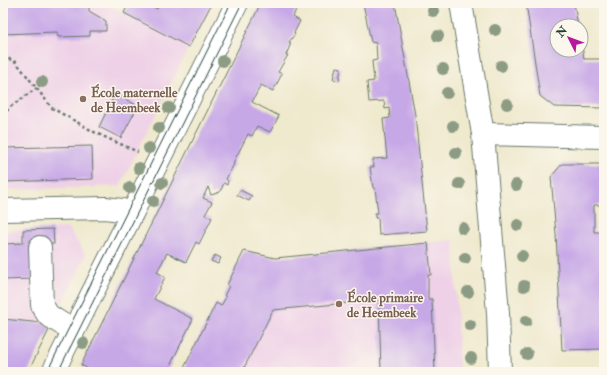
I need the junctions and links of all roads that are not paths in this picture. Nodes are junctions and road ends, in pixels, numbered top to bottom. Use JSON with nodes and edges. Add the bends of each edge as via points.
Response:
{"nodes":[{"id":1,"x":237,"y":3,"type":"edge"},
{"id":2,"x":461,"y":3,"type":"edge"},
{"id":3,"x":483,"y":134,"type":"junction"},
{"id":4,"x":604,"y":136,"type":"edge"},
{"id":5,"x":3,"y":210,"type":"edge"},
{"id":6,"x":132,"y":214,"type":"junction"},
{"id":7,"x":40,"y":247,"type":"dead end"},
{"id":8,"x":73,"y":331,"type":"junction"},
{"id":9,"x":53,"y":372,"type":"edge"},
{"id":10,"x":500,"y":372,"type":"edge"}],
"edges":[{"from":1,"to":6,"type":"street"},
{"from":2,"to":3,"type":"street"},
{"from":3,"to":4,"type":"street"},
{"from":3,"to":10,"type":"street","via":[[498,313]]},
{"from":5,"to":6,"type":"street","via":[[105,208]]},
{"from":6,"to":8,"type":"street"},
{"from":7,"to":8,"type":"street","via":[[42,305],[48,315]]},
{"from":8,"to":9,"type":"street"}]}
